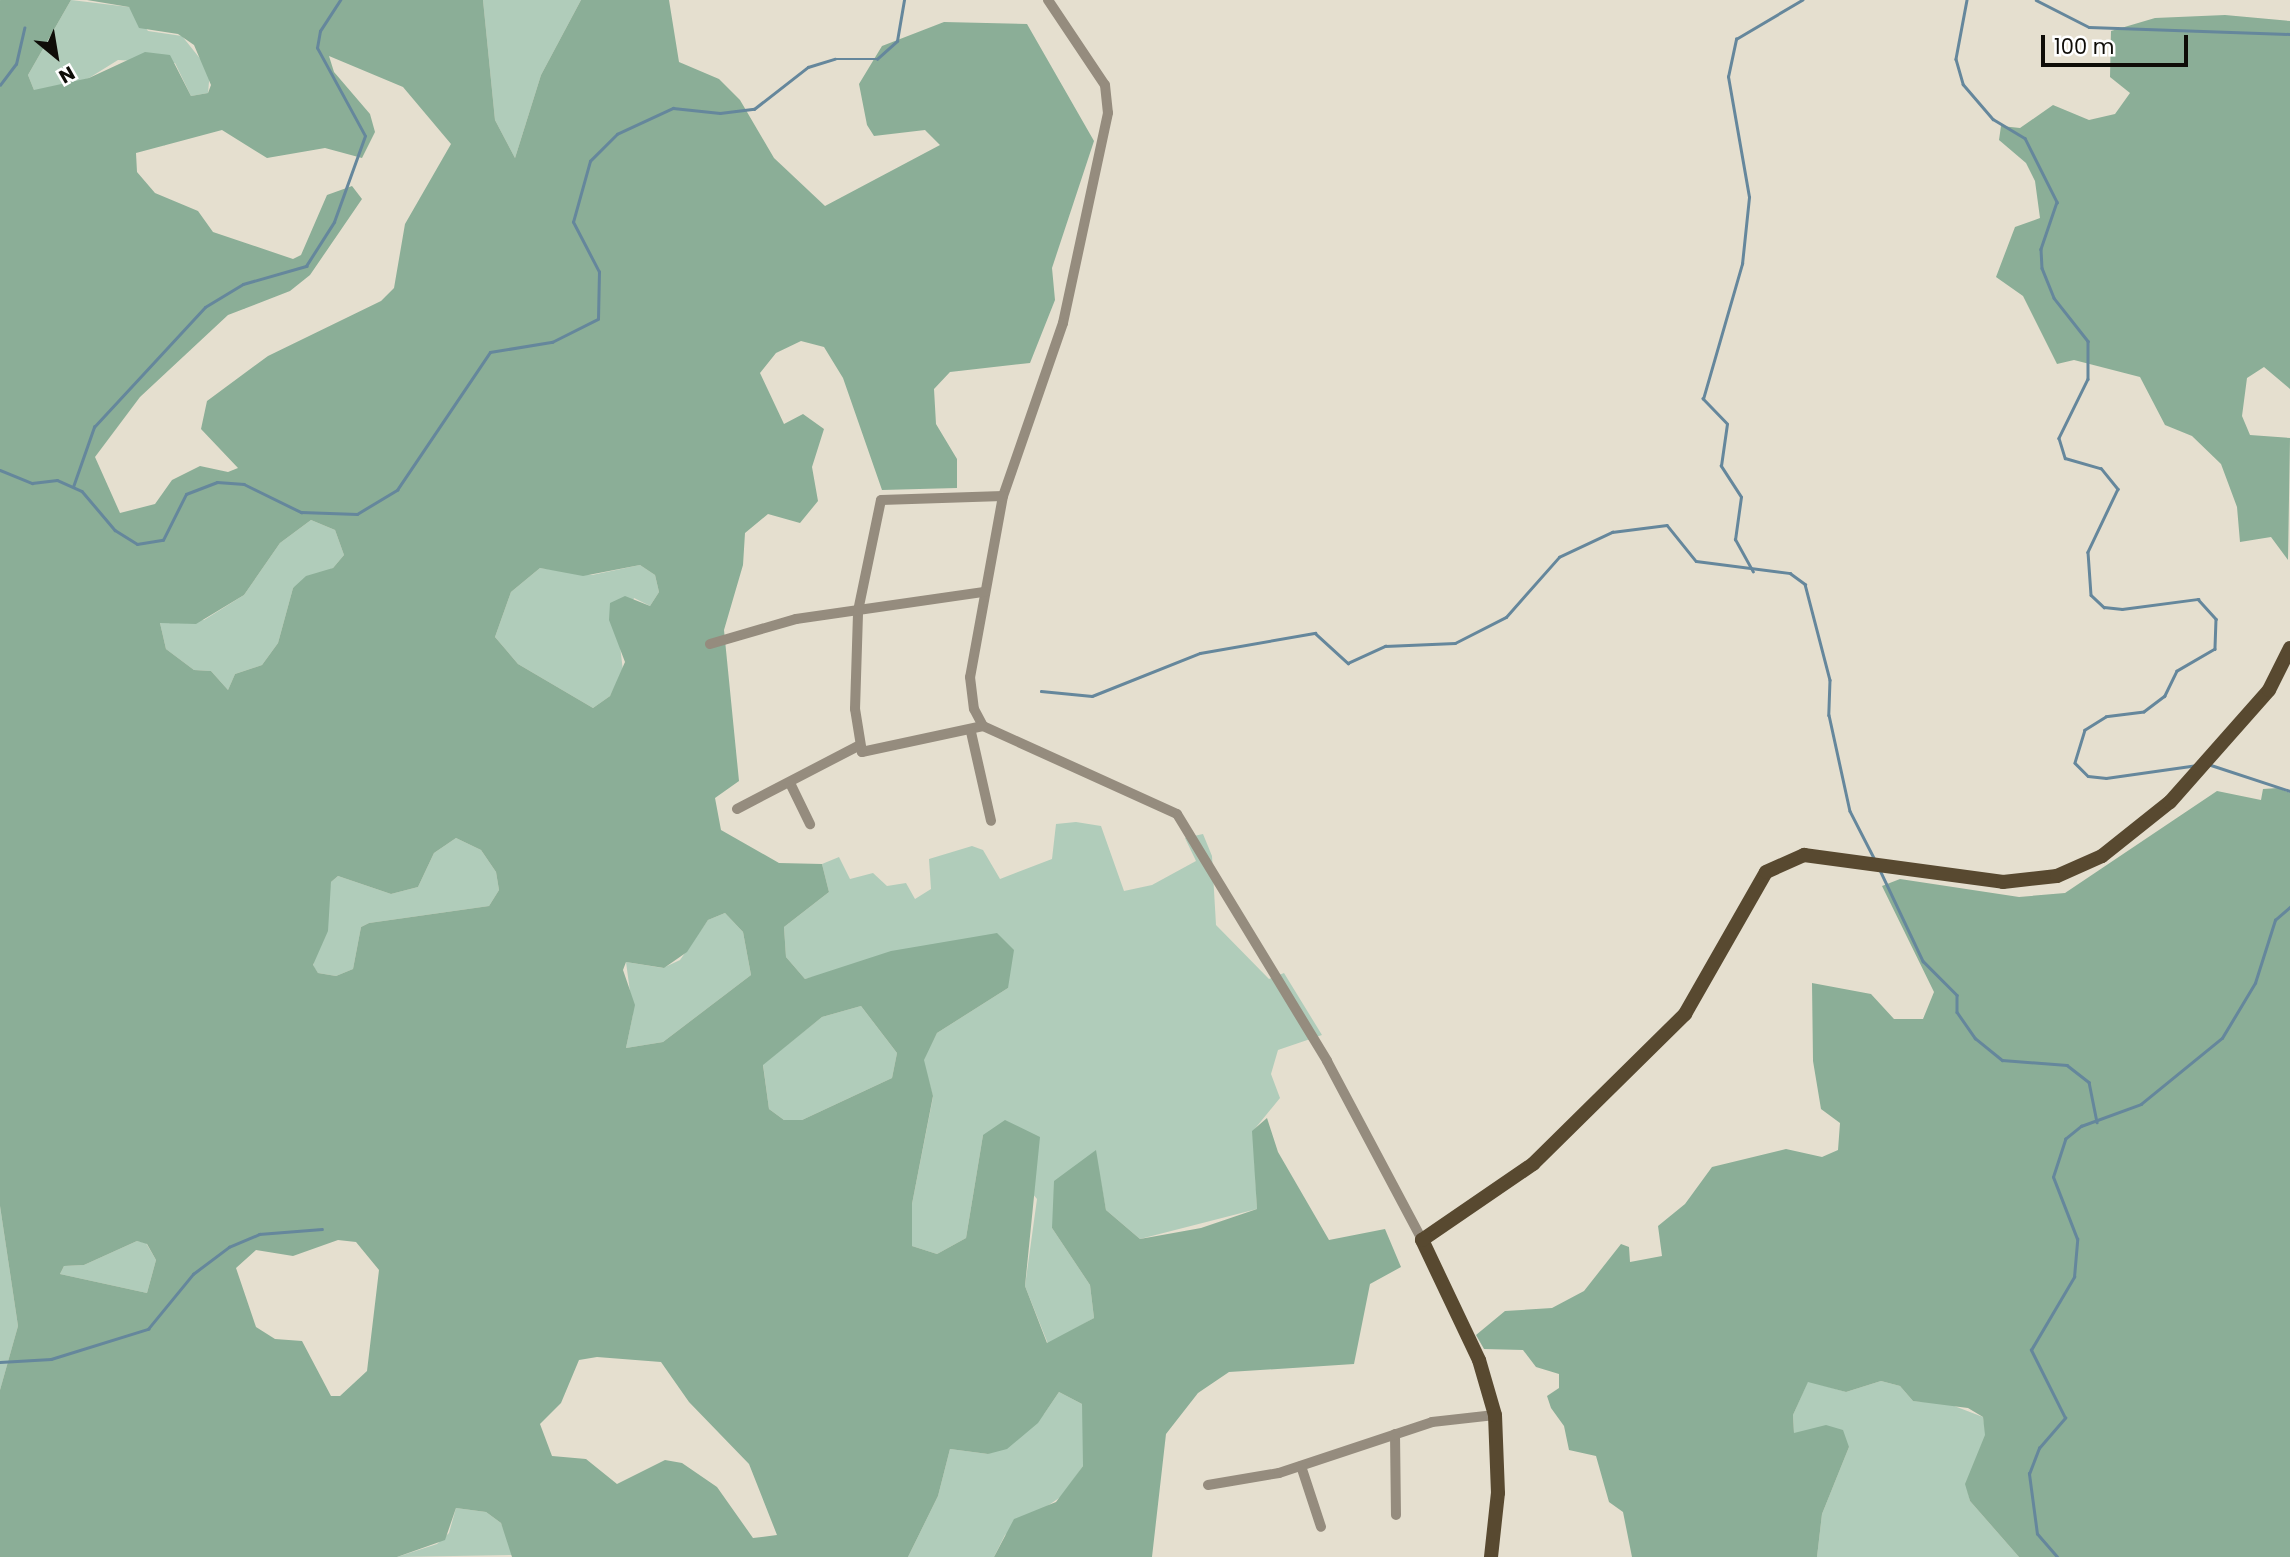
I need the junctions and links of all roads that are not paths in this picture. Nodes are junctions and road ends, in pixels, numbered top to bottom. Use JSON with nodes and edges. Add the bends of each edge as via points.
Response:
{"nodes":[{"id":1,"x":1048,"y":0,"type":"edge"},
{"id":2,"x":1003,"y":496,"type":"junction"},
{"id":3,"x":984,"y":592,"type":"junction"},
{"id":4,"x":858,"y":611,"type":"junction"},
{"id":5,"x":710,"y":644,"type":"dead end"},
{"id":6,"x":2290,"y":648,"type":"edge"},
{"id":7,"x":983,"y":726,"type":"junction"},
{"id":8,"x":971,"y":732,"type":"junction"},
{"id":9,"x":858,"y":746,"type":"junction"},
{"id":10,"x":790,"y":783,"type":"junction"},
{"id":11,"x":737,"y":809,"type":"dead end"},
{"id":12,"x":991,"y":821,"type":"dead end"},
{"id":13,"x":810,"y":824,"type":"dead end"},
{"id":14,"x":1422,"y":1240,"type":"junction"},
{"id":15,"x":1495,"y":1415,"type":"junction"},
{"id":16,"x":1395,"y":1434,"type":"junction"},
{"id":17,"x":1301,"y":1466,"type":"junction"},
{"id":18,"x":1208,"y":1485,"type":"dead end"},
{"id":19,"x":1396,"y":1516,"type":"dead end"},
{"id":20,"x":1321,"y":1527,"type":"dead end"},
{"id":21,"x":1491,"y":1557,"type":"edge"}],
"edges":[{"from":1,"to":2,"type":"street","via":[[1105,85],[1108,113],[1063,323]]},
{"from":2,"to":3,"type":"street"},
{"from":2,"to":4,"type":"street","via":[[881,500]]},
{"from":3,"to":4,"type":"street"},
{"from":3,"to":7,"type":"street","via":[[970,677]]},
{"from":4,"to":5,"type":"street","via":[[783,621]]},
{"from":4,"to":9,"type":"street"},
{"from":6,"to":14,"type":"main road","via":[[2269,690],[2212,751],[2190,782],[2102,856],[2057,876],[2026,884],[1804,855],[1766,872],[1685,1014],[1533,1164]]},
{"from":7,"to":8,"type":"street"},
{"from":7,"to":14,"type":"street","via":[[1181,819],[1327,1061]]},
{"from":8,"to":9,"type":"street","via":[[866,753]]},
{"from":8,"to":12,"type":"street"},
{"from":9,"to":10,"type":"street"},
{"from":10,"to":11,"type":"street"},
{"from":10,"to":13,"type":"street"},
{"from":14,"to":15,"type":"main road","via":[[1479,1360]]},
{"from":15,"to":16,"type":"street","via":[[1432,1422]]},
{"from":15,"to":21,"type":"main road","via":[[1498,1493]]},
{"from":16,"to":17,"type":"street"},
{"from":16,"to":19,"type":"street"},
{"from":17,"to":18,"type":"street"},
{"from":17,"to":20,"type":"street"}]}
